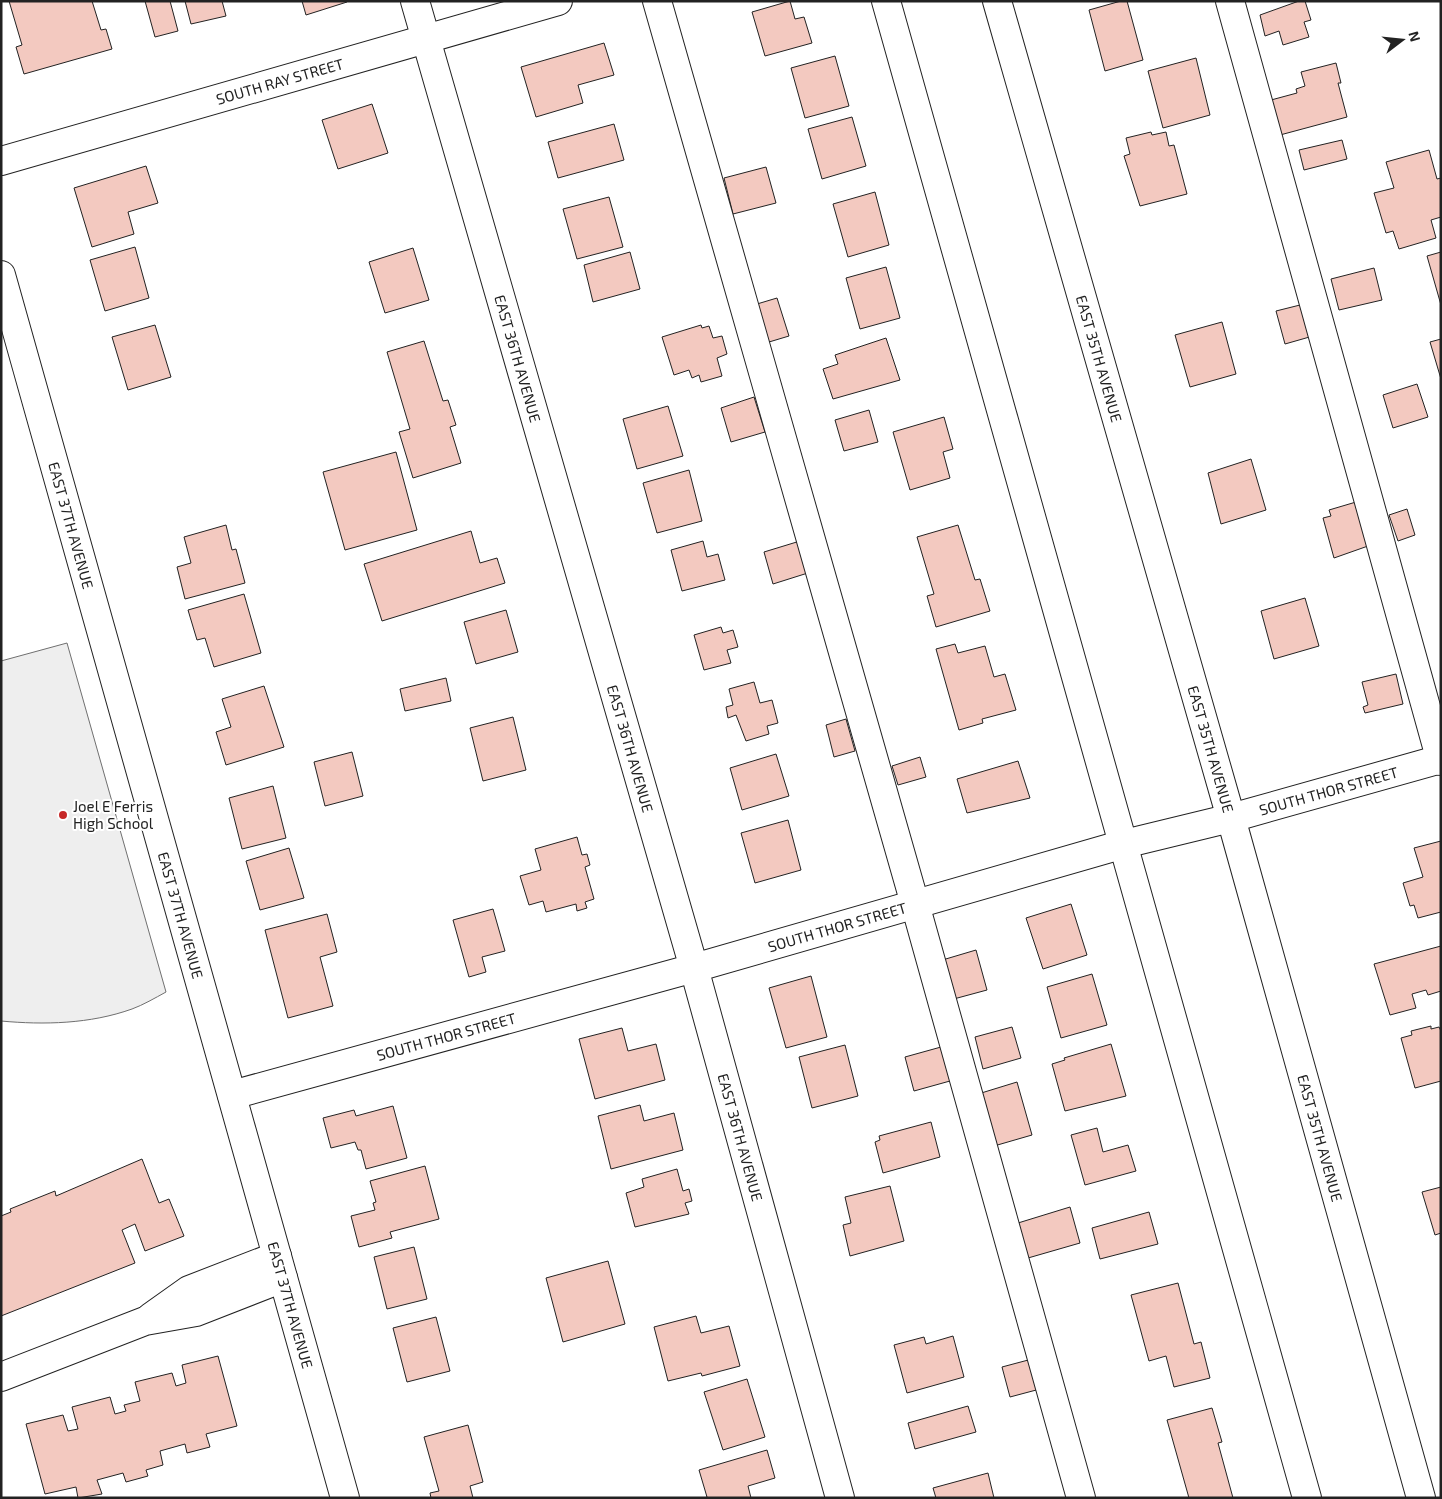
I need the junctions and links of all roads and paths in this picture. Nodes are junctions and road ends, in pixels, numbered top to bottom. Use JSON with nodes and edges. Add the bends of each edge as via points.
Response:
{"nodes":[{"id":1,"x":414,"y":1,"type":"edge"},
{"id":2,"x":558,"y":1,"type":"edge"},
{"id":3,"x":657,"y":1,"type":"edge"},
{"id":4,"x":886,"y":1,"type":"edge"},
{"id":5,"x":997,"y":1,"type":"edge"},
{"id":6,"x":1230,"y":1,"type":"edge"},
{"id":7,"x":425,"y":39,"type":"junction"},
{"id":8,"x":1,"y":161,"type":"edge"},
{"id":9,"x":1,"y":275,"type":"edge"},
{"id":10,"x":1441,"y":760,"type":"edge"},
{"id":11,"x":1231,"y":818,"type":"junction"},
{"id":12,"x":1124,"y":844,"type":"junction"},
{"id":13,"x":915,"y":904,"type":"junction"},
{"id":14,"x":694,"y":968,"type":"junction"},
{"id":15,"x":232,"y":1095,"type":"junction"},
{"id":16,"x":280,"y":1267,"type":"junction"},
{"id":17,"x":1,"y":1377,"type":"edge"},
{"id":18,"x":346,"y":1498,"type":"edge"},
{"id":19,"x":840,"y":1498,"type":"edge"},
{"id":20,"x":1081,"y":1498,"type":"edge"},
{"id":21,"x":1308,"y":1498,"type":"edge"},
{"id":22,"x":1421,"y":1498,"type":"edge"}],
"edges":[{"from":1,"to":7,"type":"street","name":"EAST 36TH AVENUE"},
{"from":2,"to":7,"type":"street","name":"SOUTH RAY STREET"},
{"from":3,"to":13,"type":"street"},
{"from":4,"to":12,"type":"street"},
{"from":5,"to":11,"type":"street","name":"EAST 35TH AVENUE"},
{"from":6,"to":10,"type":"street"},
{"from":7,"to":8,"type":"street","name":"SOUTH RAY STREET"},
{"from":7,"to":14,"type":"street","name":"EAST 36TH AVENUE"},
{"from":9,"to":15,"type":"street","name":"EAST 37TH AVENUE"},
{"from":10,"to":11,"type":"street","name":"SOUTH THOR STREET"},
{"from":11,"to":12,"type":"street","name":"SOUTH THOR STREET"},
{"from":11,"to":22,"type":"street","name":"EAST 35TH AVENUE"},
{"from":12,"to":13,"type":"street","name":"SOUTH THOR STREET"},
{"from":12,"to":21,"type":"street"},
{"from":13,"to":14,"type":"street","name":"SOUTH THOR STREET"},
{"from":13,"to":20,"type":"street"},
{"from":14,"to":15,"type":"street","name":"SOUTH THOR STREET"},
{"from":14,"to":19,"type":"street","name":"EAST 36TH AVENUE"},
{"from":15,"to":16,"type":"street","name":"EAST 37TH AVENUE"},
{"from":16,"to":17,"type":"street","via":[[196,1312],[145,1321]]},
{"from":16,"to":18,"type":"street","name":"EAST 37TH AVENUE"}]}
